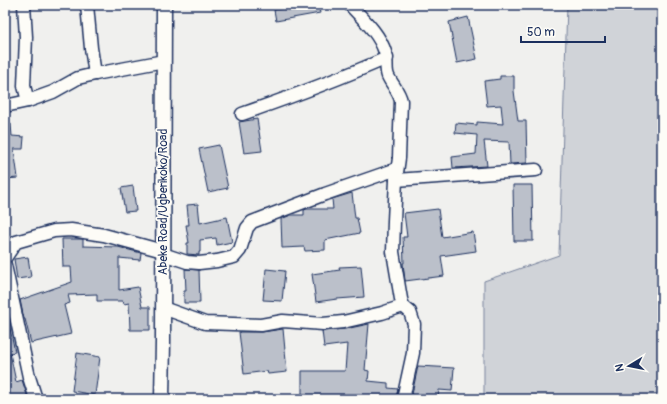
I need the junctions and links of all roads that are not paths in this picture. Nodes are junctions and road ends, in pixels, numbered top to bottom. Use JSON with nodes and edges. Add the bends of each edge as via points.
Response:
{"nodes":[{"id":1,"x":24,"y":5,"type":"edge"},
{"id":2,"x":87,"y":5,"type":"edge"},
{"id":3,"x":164,"y":5,"type":"edge"},
{"id":4,"x":350,"y":5,"type":"edge"},
{"id":5,"x":387,"y":58,"type":"junction"},
{"id":6,"x":164,"y":61,"type":"junction"},
{"id":7,"x":95,"y":74,"type":"junction"},
{"id":8,"x":28,"y":101,"type":"junction"},
{"id":9,"x":5,"y":106,"type":"edge"},
{"id":10,"x":242,"y":114,"type":"dead end"},
{"id":11,"x":536,"y":170,"type":"dead end"},
{"id":12,"x":397,"y":175,"type":"junction"},
{"id":13,"x":163,"y":252,"type":"junction"},
{"id":14,"x":5,"y":258,"type":"edge"},
{"id":15,"x":5,"y":265,"type":"edge"},
{"id":16,"x":403,"y":306,"type":"junction"},
{"id":17,"x":163,"y":308,"type":"junction"},
{"id":18,"x":36,"y":399,"type":"edge"},
{"id":19,"x":162,"y":399,"type":"edge"},
{"id":20,"x":404,"y":399,"type":"edge"}],
"edges":[{"from":1,"to":8,"type":"street","via":[[24,86]]},
{"from":2,"to":7,"type":"street"},
{"from":3,"to":6,"type":"street","name":"Abeke Road/Ugberikoko/Road"},
{"from":4,"to":5,"type":"street","via":[[372,28]]},
{"from":5,"to":10,"type":"street"},
{"from":5,"to":12,"type":"street","via":[[388,76],[401,101]]},
{"from":6,"to":7,"type":"street"},
{"from":6,"to":13,"type":"street","name":"Abeke Road/Ugberikoko/Road"},
{"from":7,"to":8,"type":"street","via":[[78,78],[53,92]]},
{"from":8,"to":9,"type":"street"},
{"from":11,"to":12,"type":"street"},
{"from":12,"to":13,"type":"street","via":[[325,194],[252,222],[246,228],[240,250],[234,257],[199,263],[187,262]]},
{"from":12,"to":16,"type":"street","via":[[393,252]]},
{"from":13,"to":14,"type":"street","via":[[104,235],[60,230],[16,242]]},
{"from":13,"to":17,"type":"street","name":"Abeke Road/Ugberikoko/Road"},
{"from":15,"to":18,"type":"street"},
{"from":16,"to":17,"type":"street","via":[[343,322],[323,324],[283,321],[261,325],[205,324]]},
{"from":16,"to":20,"type":"street","via":[[410,312],[414,324],[413,353]]},
{"from":17,"to":19,"type":"street","name":"Abeke Road/Ugberikoko/Road"}]}
